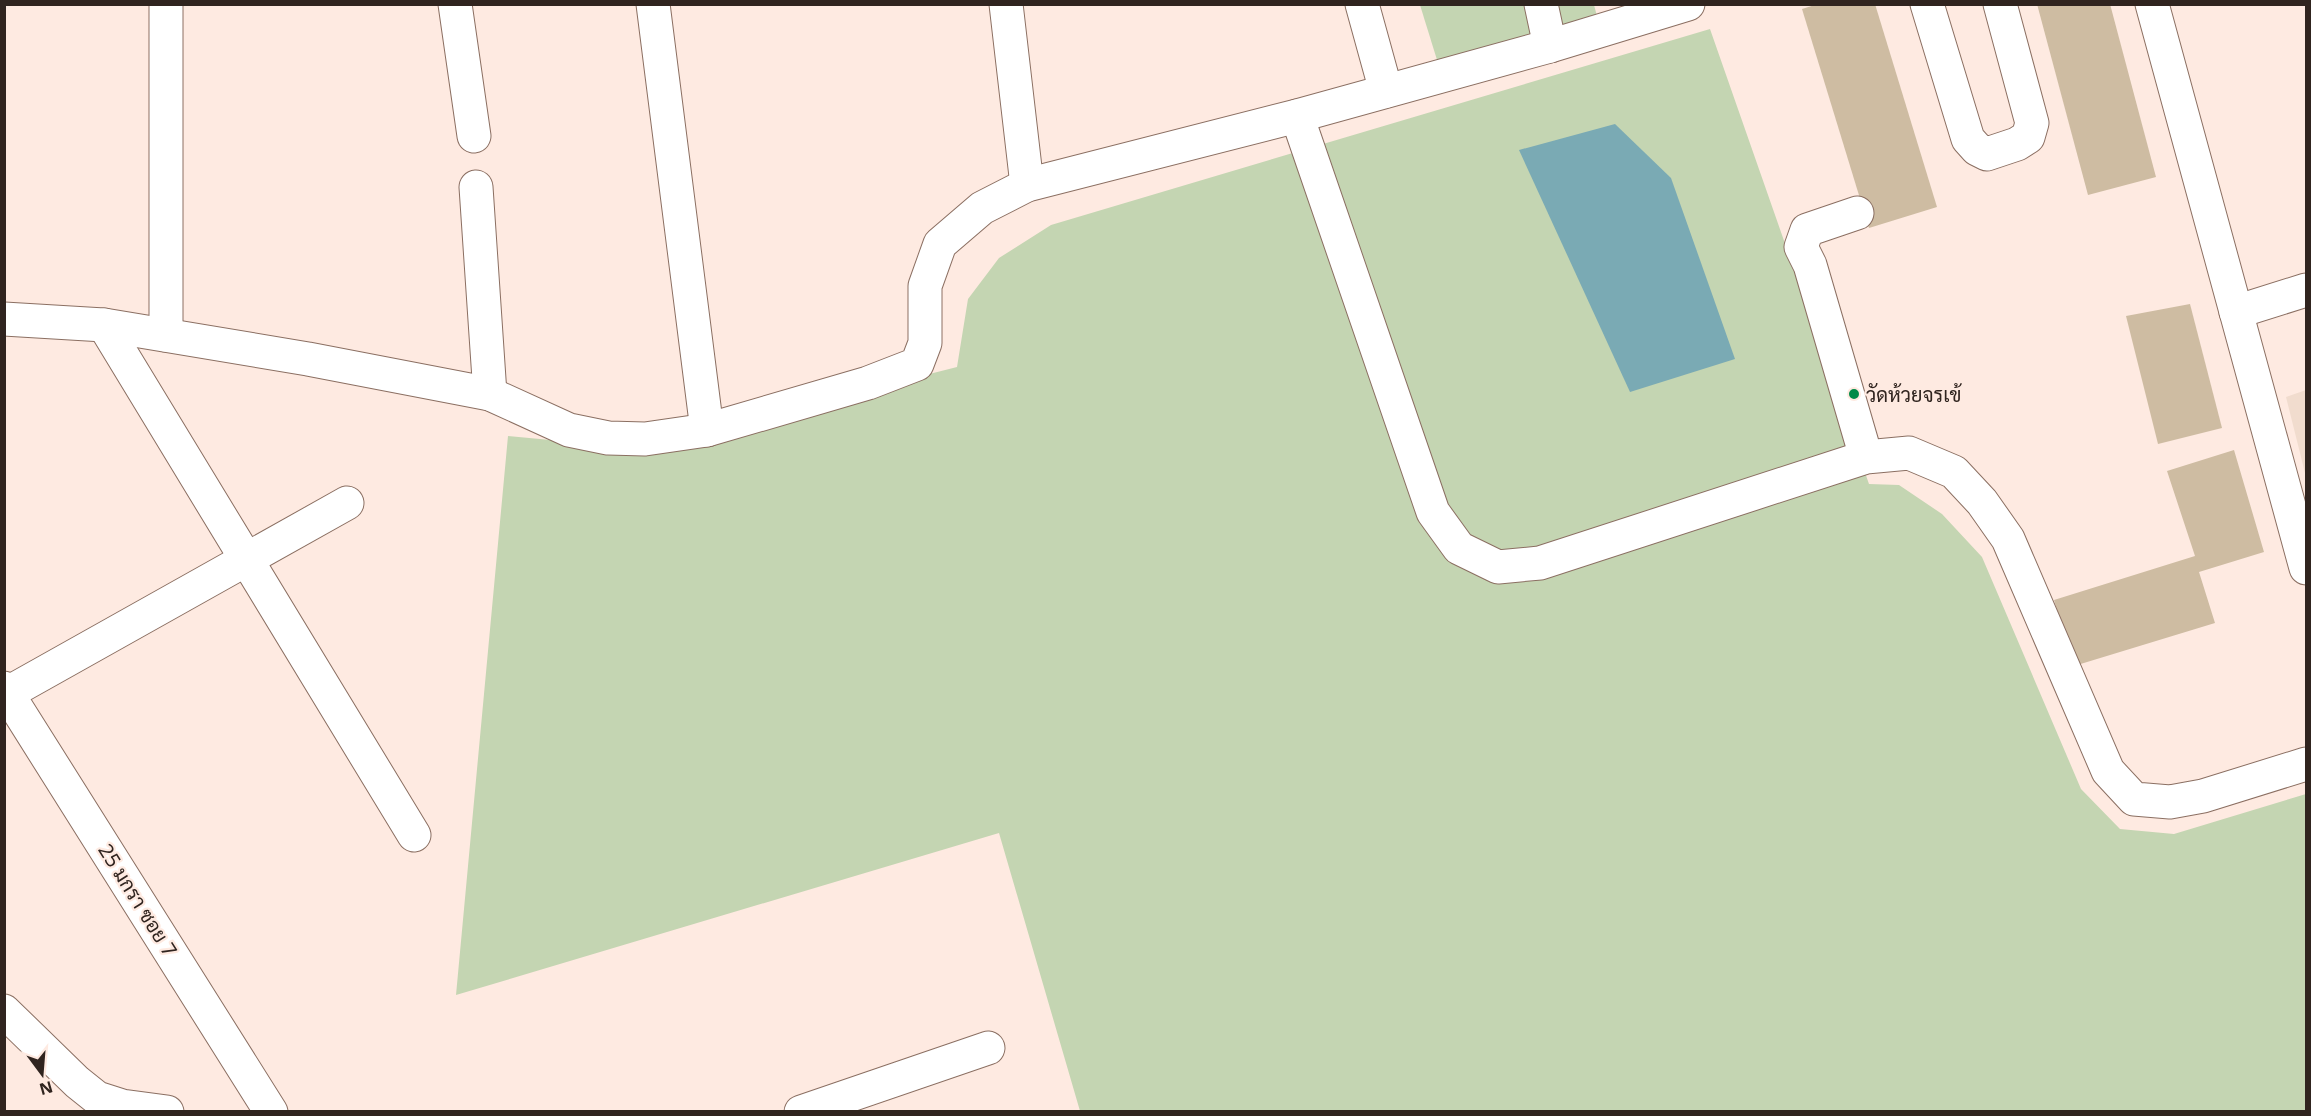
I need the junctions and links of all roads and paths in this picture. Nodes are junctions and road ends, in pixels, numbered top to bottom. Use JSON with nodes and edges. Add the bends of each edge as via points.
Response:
{"nodes":[{"id":1,"x":166,"y":4,"type":"edge"},
{"id":2,"x":455,"y":4,"type":"edge"},
{"id":3,"x":653,"y":4,"type":"edge"},
{"id":4,"x":1006,"y":4,"type":"edge"},
{"id":5,"x":1362,"y":4,"type":"edge"},
{"id":6,"x":1541,"y":4,"type":"edge"},
{"id":7,"x":1688,"y":4,"type":"edge"},
{"id":8,"x":1927,"y":4,"type":"edge"},
{"id":9,"x":2000,"y":4,"type":"edge"},
{"id":10,"x":2152,"y":4,"type":"edge"},
{"id":11,"x":1550,"y":46,"type":"junction"},
{"id":12,"x":1386,"y":91,"type":"junction"},
{"id":13,"x":1297,"y":116,"type":"junction"},
{"id":14,"x":474,"y":136,"type":"dead end"},
{"id":15,"x":1027,"y":185,"type":"junction"},
{"id":16,"x":476,"y":188,"type":"dead end"},
{"id":17,"x":1857,"y":213,"type":"dead end"},
{"id":18,"x":2307,"y":290,"type":"edge"},
{"id":19,"x":2236,"y":312,"type":"junction"},
{"id":20,"x":4,"y":319,"type":"edge"},
{"id":21,"x":104,"y":325,"type":"junction"},
{"id":22,"x":166,"y":334,"type":"junction"},
{"id":23,"x":490,"y":394,"type":"junction"},
{"id":24,"x":707,"y":430,"type":"junction"},
{"id":25,"x":1866,"y":457,"type":"junction"},
{"id":26,"x":347,"y":503,"type":"dead end"},
{"id":27,"x":247,"y":559,"type":"junction"},
{"id":28,"x":2307,"y":568,"type":"edge"},
{"id":29,"x":6,"y":690,"type":"edge"},
{"id":30,"x":2307,"y":764,"type":"edge"},
{"id":31,"x":414,"y":835,"type":"dead end"},
{"id":32,"x":4,"y":1011,"type":"edge"},
{"id":33,"x":988,"y":1048,"type":"dead end"},
{"id":34,"x":167,"y":1112,"type":"edge"},
{"id":35,"x":271,"y":1112,"type":"edge"},
{"id":36,"x":801,"y":1112,"type":"edge"}],
"edges":[{"from":1,"to":22,"type":"street"},
{"from":2,"to":14,"type":"street"},
{"from":3,"to":24,"type":"street"},
{"from":4,"to":15,"type":"street"},
{"from":5,"to":12,"type":"street"},
{"from":6,"to":11,"type":"street"},
{"from":7,"to":11,"type":"street"},
{"from":8,"to":9,"type":"street","via":[[1968,139],[1977,150],[1987,154],[2028,137],[2032,123]]},
{"from":10,"to":19,"type":"street"},
{"from":11,"to":12,"type":"street"},
{"from":12,"to":13,"type":"street"},
{"from":13,"to":15,"type":"street"},
{"from":13,"to":25,"type":"street","via":[[1433,512],[1459,548],[1498,567],[1539,563]]},
{"from":15,"to":24,"type":"street","via":[[982,207],[940,244],[925,286],[925,343],[917,364],[868,383]]},
{"from":16,"to":23,"type":"street"},
{"from":17,"to":25,"type":"street","via":[[1807,231],[1801,247],[1810,265]]},
{"from":18,"to":19,"type":"street"},
{"from":19,"to":28,"type":"street"},
{"from":20,"to":21,"type":"street"},
{"from":21,"to":22,"type":"street"},
{"from":21,"to":27,"type":"street"},
{"from":22,"to":23,"type":"street"},
{"from":23,"to":24,"type":"street","via":[[569,430],[608,438],[645,440]]},
{"from":25,"to":30,"type":"street","via":[[1910,453],[1954,472],[1982,502],[2008,539],[2108,771],[2134,799],[2170,802],[2203,796]]},
{"from":26,"to":27,"type":"street"},
{"from":27,"to":29,"type":"street"},
{"from":27,"to":31,"type":"street"},
{"from":29,"to":35,"type":"street","name":"25 มกรา ซอย 7"},
{"from":32,"to":34,"type":"street","via":[[97,1098]]},
{"from":33,"to":36,"type":"street"}]}
